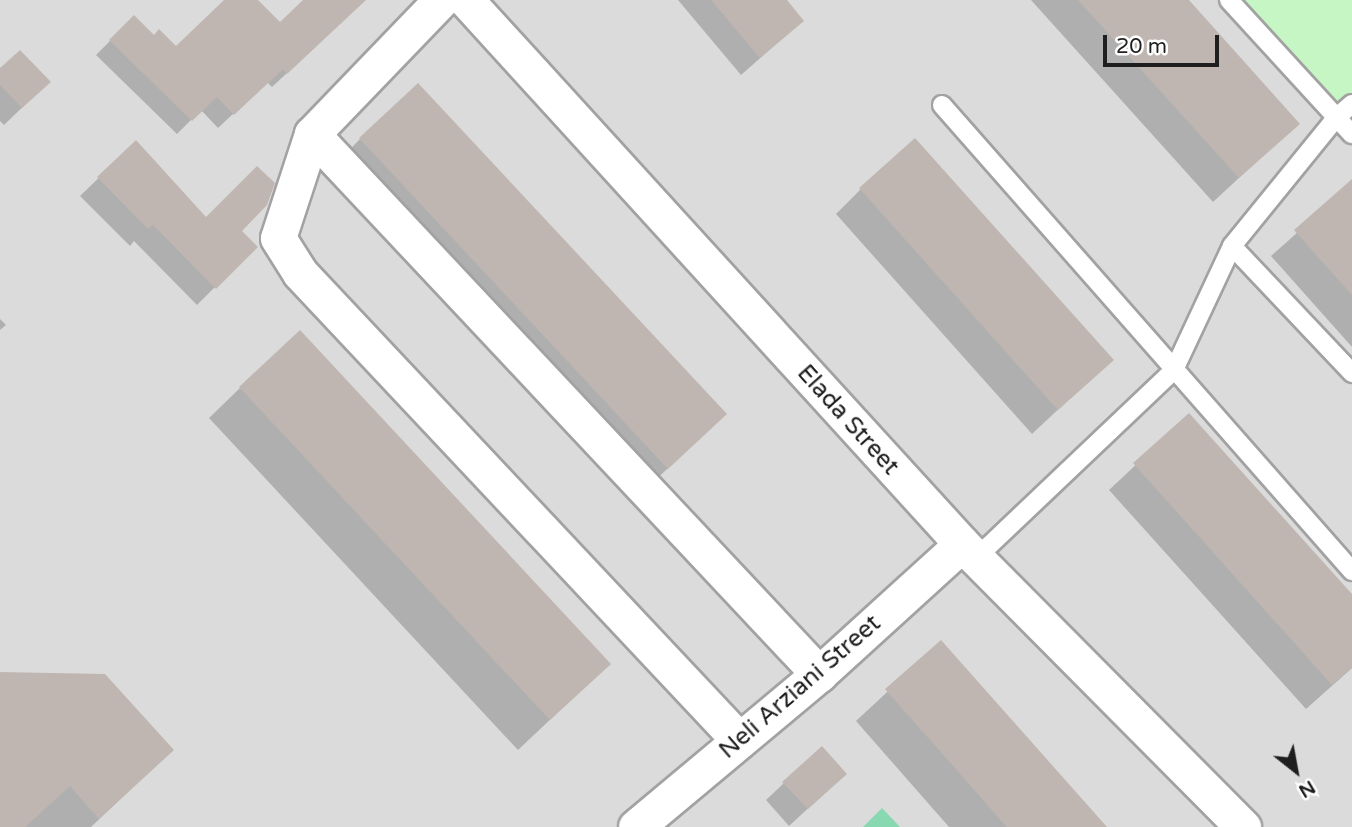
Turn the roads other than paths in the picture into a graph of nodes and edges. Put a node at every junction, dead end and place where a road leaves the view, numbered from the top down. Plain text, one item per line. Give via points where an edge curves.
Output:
1 (441, 0) edge
2 (466, 0) edge
3 (1229, 0) edge
4 (1352, 104) edge
5 (942, 105) dead end
6 (1337, 117) junction
7 (312, 134) junction
8 (1352, 134) edge
9 (1232, 246) junction
10 (1174, 370) junction
11 (1352, 373) edge
12 (969, 551) junction
13 (1352, 571) edge
14 (820, 674) junction
15 (739, 740) junction
16 (636, 827) edge
17 (1243, 827) edge

1 - 7 street
2 - 12 street, Elada Street
3 - 6 lane
4 - 6 lane
5 - 10 lane
6 - 8 lane
6 - 9 lane
7 - 14 street
7 - 15 street via 278,238 300,274
9 - 10 lane
9 - 11 lane
10 - 12 lane
10 - 13 lane
12 - 14 street, Neli Arziani Street
12 - 17 street, Elada Street
14 - 15 street, Neli Arziani Street
15 - 16 street, Neli Arziani Street

